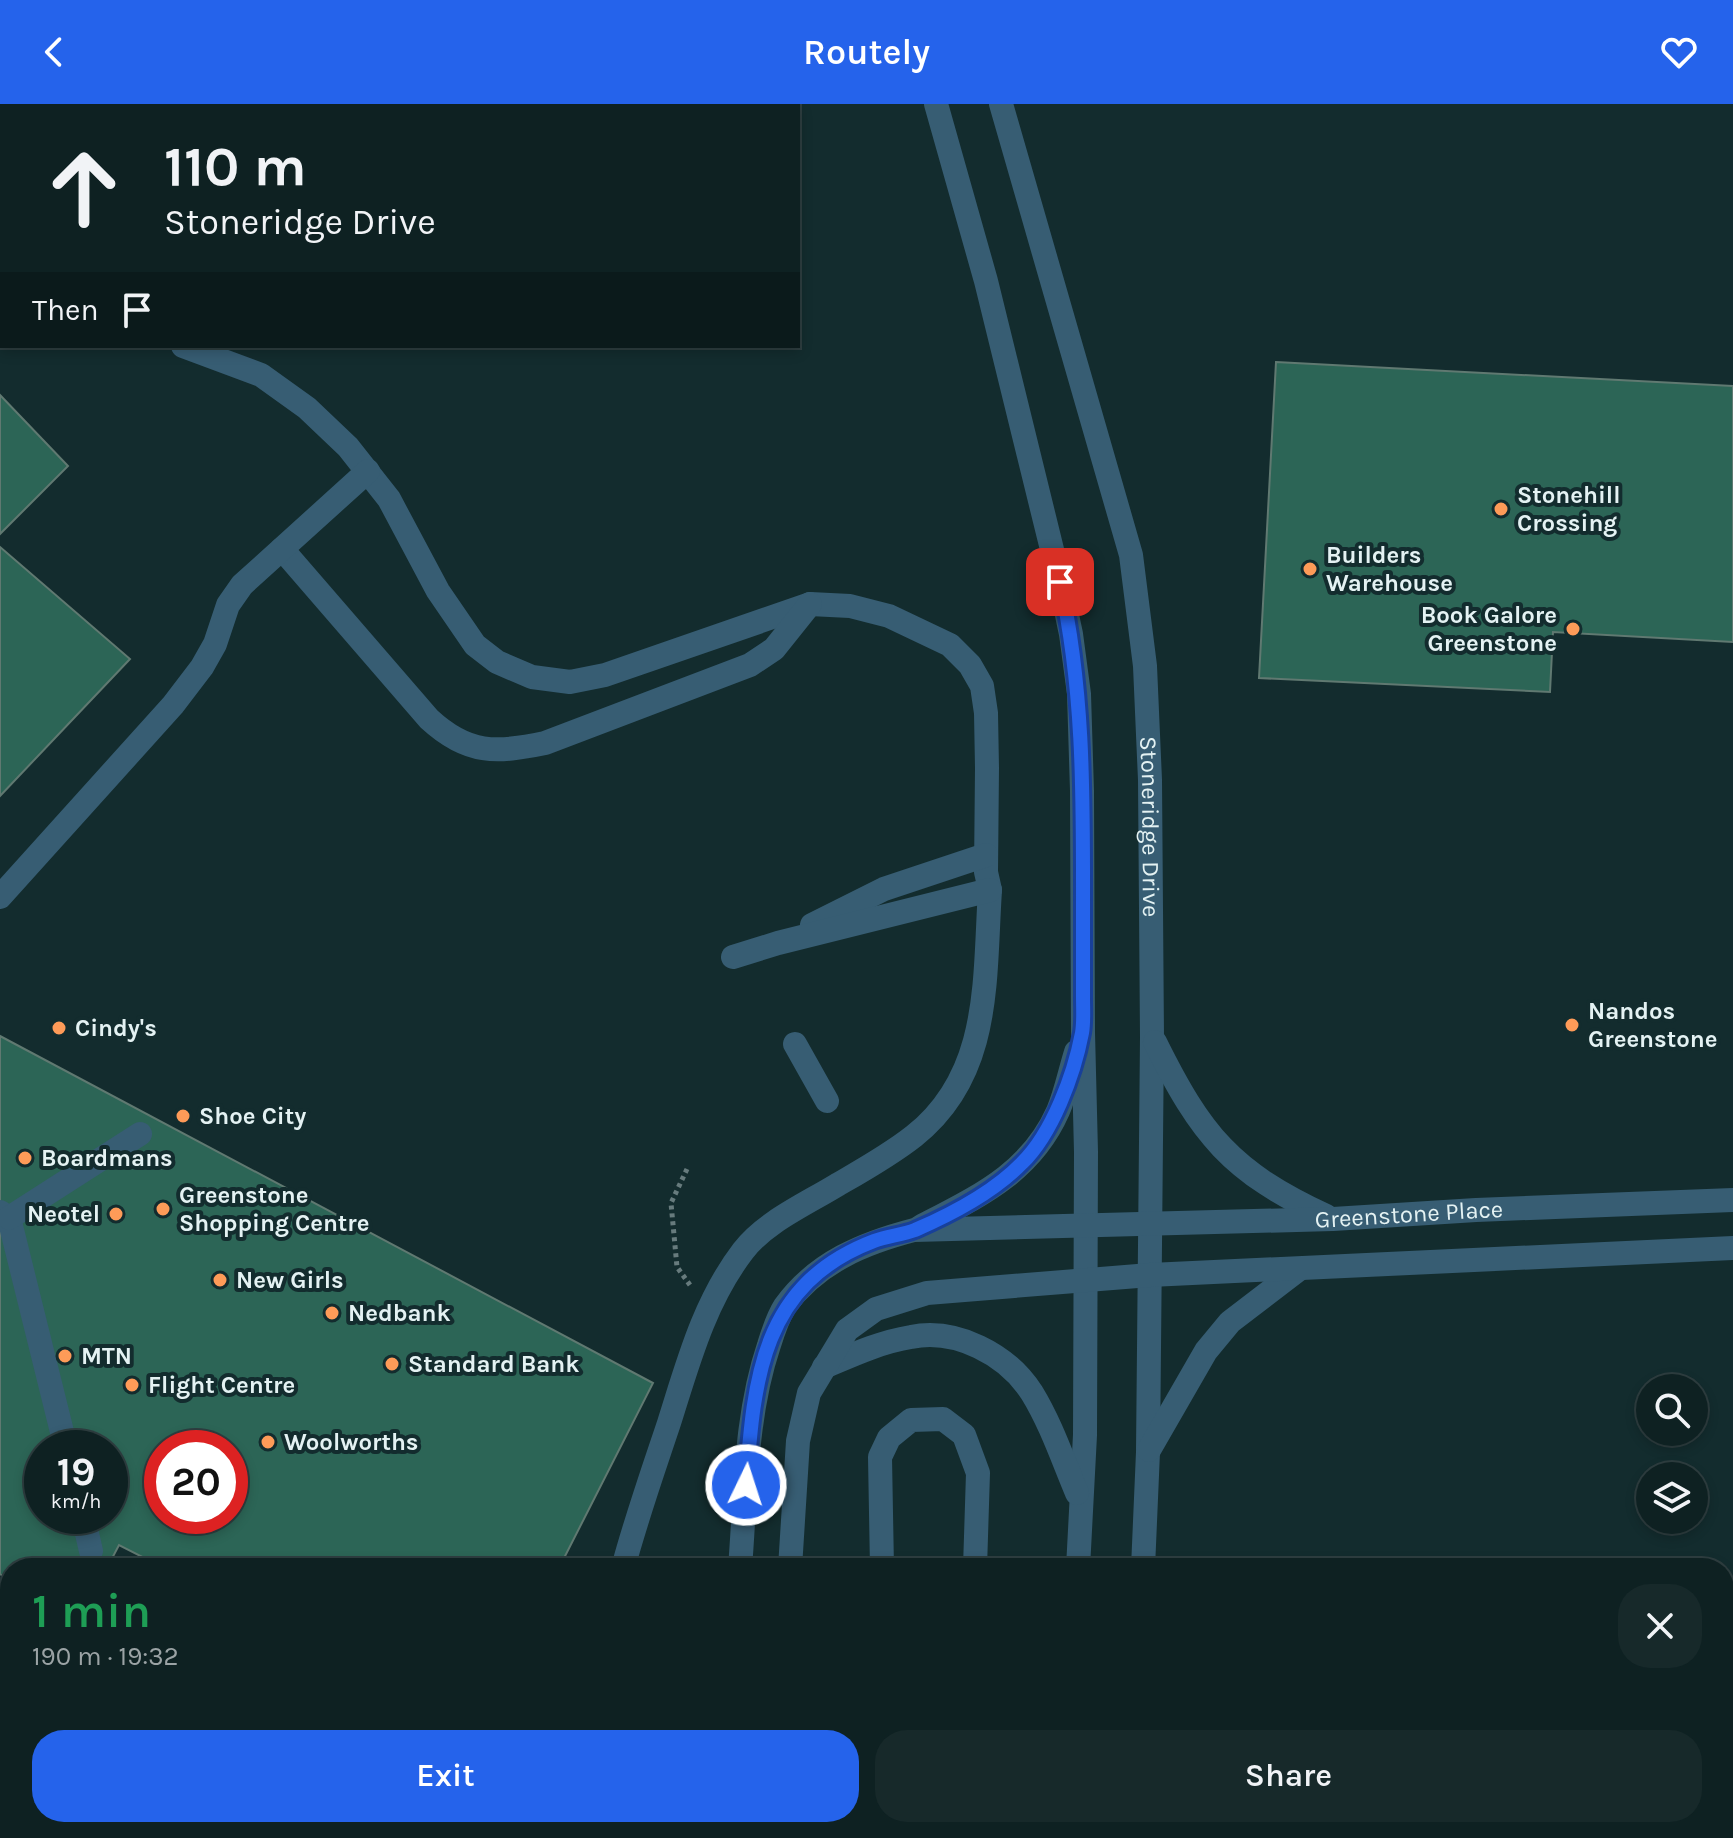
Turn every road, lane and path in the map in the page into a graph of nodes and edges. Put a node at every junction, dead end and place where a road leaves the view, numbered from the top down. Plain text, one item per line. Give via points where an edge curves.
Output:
1 (936, 104) edge
2 (1001, 104) edge
3 (188, 348) edge
4 (368, 471) junction
5 (282, 549) junction
6 (810, 604) junction
7 (986, 855) junction
8 (990, 890) junction
9 (0, 897) edge
10 (778, 943) junction
11 (733, 957) dead end
12 (1083, 1032) junction
13 (1152, 1037) junction
14 (795, 1044) dead end
15 (827, 1101) dead end
16 (140, 1134) dead end
17 (687, 1169) dead end
18 (1733, 1200) edge
19 (5, 1215) edge
20 (1333, 1219) junction
21 (1151, 1223) junction
22 (1085, 1226) junction
23 (914, 1230) junction
24 (1733, 1248) edge
25 (677, 1267) dead end
26 (1298, 1270) junction
27 (1150, 1275) junction
28 (1086, 1280) junction
29 (824, 1367) junction
30 (61, 1430) edge
31 (1148, 1452) junction
32 (1080, 1499) junction
33 (87, 1534) edge
34 (91, 1551) dead end
35 (626, 1558) edge
36 (741, 1558) edge
37 (792, 1558) edge
38 (882, 1558) edge
39 (975, 1558) edge
40 (1078, 1558) edge
41 (1143, 1558) edge

1 - 12 street via 986,281 1071,634 1082,791
2 - 13 street, Stoneridge Drive via 1131,555 1145,666 1150,780
3 - 4 street via 261,375 307,408
4 - 5 street
4 - 6 street via 475,645 497,662 532,677 570,682 605,675
5 - 6 street via 429,719 446,735 480,749 514,750 545,743 750,665 774,649
5 - 9 street via 235,594 209,655 173,705
6 - 7 street via 850,606 889,616 950,645 970,665 982,686 986,713
7 - 8 street
7 - 10 street via 884,889
8 - 10 street
8 - 35 street via 983,1014 960,1083 915,1135 745,1248 722,1281 694,1341
10 - 11 street
12 - 22 street
12 - 23 street via 1058,1110 1024,1162 1001,1183
13 - 20 street via 1209,1137 1265,1185
13 - 21 street, Stoneridge Drive
14 - 15 street
16 - 19 street
17 - 25 path via 671,1203
18 - 20 street, Greenstone Place
19 - 30 street
20 - 21 street, Greenstone Place
21 - 22 street, Greenstone Place
21 - 27 street, Stoneridge Drive
22 - 23 street, Greenstone Place
22 - 28 street
23 - 36 street via 838,1257 785,1307 758,1378
24 - 26 street, Greenstone Place
26 - 27 street, Greenstone Place
26 - 31 street via 1230,1322 1206,1351
27 - 28 street, Greenstone Place
27 - 31 street, Stoneridge Drive
28 - 29 street, Greenstone Place via 899,1300 847,1330
28 - 32 street
29 - 32 street via 912,1336 939,1335 990,1352 1031,1390
29 - 37 street, Greenstone Place via 809,1393 798,1441
31 - 41 street, Stoneridge Drive
32 - 40 street
33 - 34 street
38 - 39 street via 880,1457 889,1438 911,1420 943,1419 964,1435 978,1473

